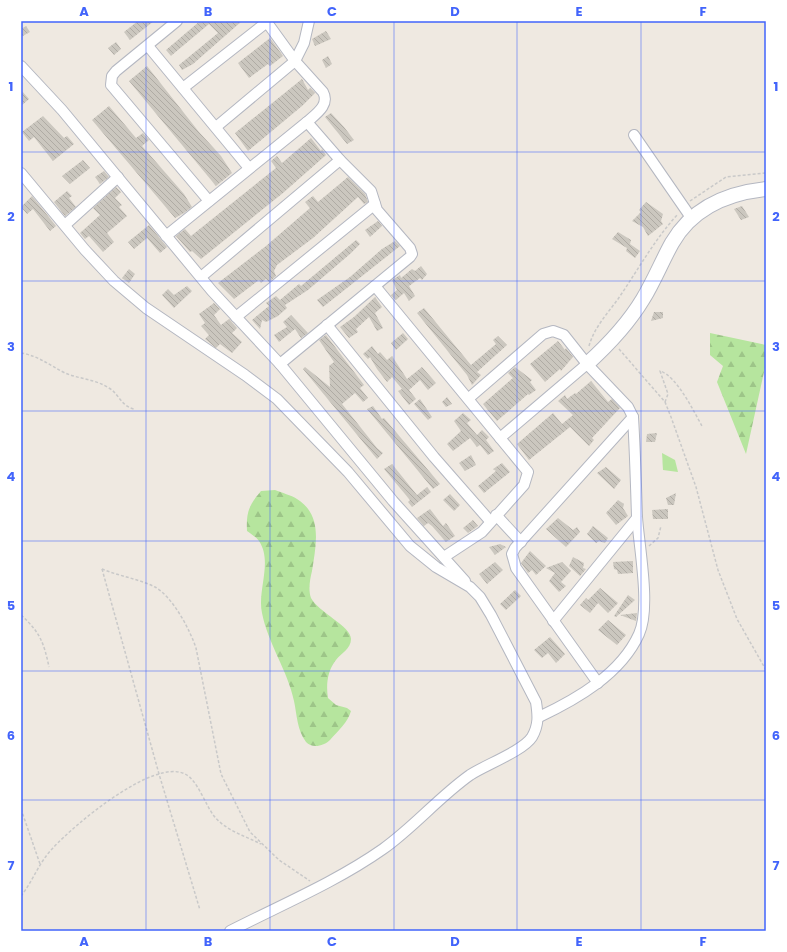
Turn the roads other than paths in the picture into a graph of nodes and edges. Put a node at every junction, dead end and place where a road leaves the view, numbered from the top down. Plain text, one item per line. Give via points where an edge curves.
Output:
1 (177, 21) edge
2 (309, 21) edge
3 (266, 22) edge
4 (148, 46) junction
5 (295, 61) junction
6 (21, 66) edge
7 (184, 88) junction
8 (307, 122) junction
9 (216, 127) junction
10 (634, 135) dead end
11 (340, 160) junction
12 (249, 168) junction
13 (21, 173) edge
14 (118, 177) junction
15 (766, 189) edge
16 (209, 201) junction
17 (375, 204) junction
18 (692, 219) junction
19 (66, 225) junction
20 (166, 236) junction
21 (201, 277) junction
22 (375, 286) junction
23 (236, 317) junction
24 (327, 325) junction
25 (280, 364) junction
26 (587, 364) junction
27 (469, 398) junction
28 (633, 417) junction
29 (500, 438) junction
30 (493, 518) junction
31 (637, 518) junction
32 (520, 542) junction
33 (444, 557) junction
34 (470, 587) junction
35 (553, 621) junction
36 (598, 683) junction
37 (539, 717) junction
38 (230, 931) edge

1 - 4 street
2 - 5 street via 304,43
3 - 5 street
3 - 7 street
4 - 7 street
4 - 16 street via 116,71 112,76 111,85
5 - 8 street via 325,97 322,108
5 - 9 street
6 - 14 street
7 - 9 street
8 - 11 street
8 - 12 street
9 - 12 street
10 - 18 street
11 - 17 street via 371,191
11 - 21 street
12 - 16 street
13 - 19 street
14 - 19 street
14 - 20 street
15 - 18 street via 725,197
16 - 20 street
17 - 22 street via 412,254
17 - 23 street
18 - 26 street via 673,242 627,323
19 - 34 street via 114,282 141,304 277,399 348,472 410,546 436,567
20 - 21 street
21 - 23 street
22 - 24 street
22 - 27 street
23 - 25 street
24 - 25 street
24 - 30 street via 434,457
25 - 33 street via 393,501
26 - 27 street via 564,335 549,331
26 - 28 street via 628,407
26 - 29 street
27 - 29 street
28 - 31 street
28 - 32 street
29 - 30 street via 526,469 528,477 524,485
30 - 32 street
30 - 33 street via 476,537
31 - 35 street
31 - 36 street via 644,600 640,633 624,657
32 - 35 street via 512,554 513,561
33 - 34 street
34 - 37 street via 491,615 528,684
35 - 36 street
36 - 37 street via 566,704
37 - 38 street via 527,743 450,789 384,849

